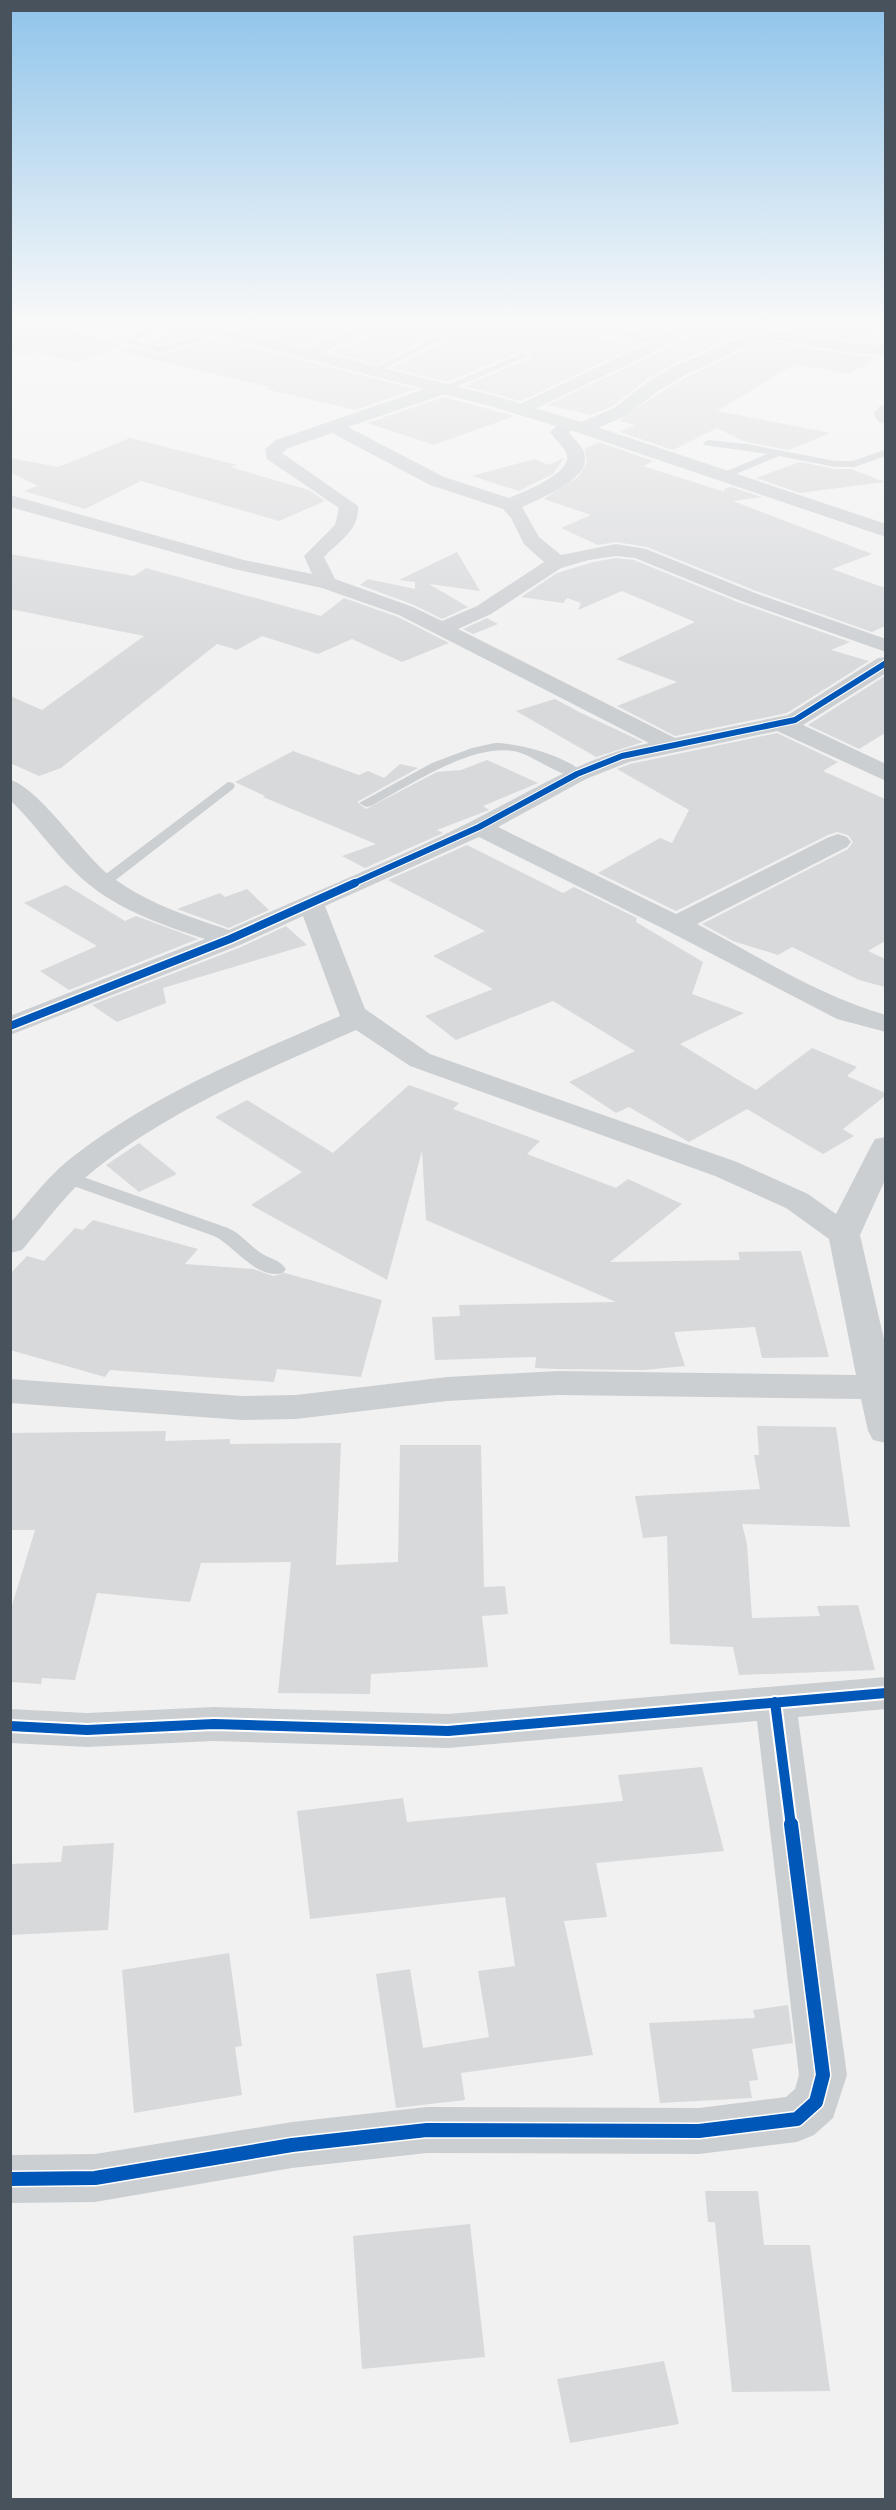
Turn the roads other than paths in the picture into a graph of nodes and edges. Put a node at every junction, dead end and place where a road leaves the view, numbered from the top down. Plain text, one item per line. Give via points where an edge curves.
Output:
1 (305, 436) edge
2 (353, 436) edge
3 (563, 436) edge
4 (605, 436) edge
5 (708, 443) dead end
6 (778, 453) junction
7 (884, 453) dead end
8 (724, 476) junction
9 (10, 501) edge
10 (510, 505) junction
11 (885, 531) edge
12 (554, 564) junction
13 (327, 583) junction
14 (441, 629) junction
15 (885, 646) edge
16 (885, 663) edge
17 (783, 724) junction
18 (671, 745) junction
19 (577, 774) junction
20 (885, 774) edge
21 (228, 786) dead end
22 (10, 787) edge
23 (366, 803) dead end
24 (479, 827) junction
25 (838, 842) dead end
26 (103, 883) junction
27 (311, 903) junction
28 (676, 924) junction
29 (230, 939) junction
30 (358, 1018) junction
31 (885, 1024) edge
32 (10, 1026) edge
33 (885, 1146) edge
34 (69, 1178) junction
35 (844, 1235) junction
36 (10, 1243) edge
37 (276, 1269) dead end
38 (876, 1387) junction
39 (10, 1390) edge
40 (885, 1431) edge
41 (885, 1693) edge
42 (775, 1702) junction
43 (10, 1726) edge
44 (10, 2179) edge

1 - 13 street via 282,444 274,449 273,455 348,506 347,526 314,556
2 - 10 street via 437,481
3 - 10 street via 574,449 576,464 572,471
4 - 8 main road
5 - 6 lane
6 - 7 lane via 845,465
6 - 8 lane
8 - 11 main road
9 - 13 street via 241,565
10 - 12 street via 531,540 553,558
12 - 14 street via 484,610
12 - 15 street via 616,550 639,553
13 - 14 street via 406,611
14 - 18 street
16 - 17 street
17 - 18 street
17 - 20 street
18 - 19 street via 622,756
19 - 23 lane via 514,747 488,748 465,754
19 - 24 street
21 - 26 lane
22 - 26 street
24 - 27 street
24 - 28 street
25 - 28 street
26 - 29 street via 150,912
27 - 29 street
27 - 30 street via 341,989
28 - 31 street via 822,1002
29 - 32 street
30 - 34 street via 215,1081 149,1118
30 - 35 street via 420,1060 726,1169 797,1201
33 - 35 street
34 - 36 street
34 - 37 lane via 221,1232 236,1239 251,1256
35 - 38 street
38 - 39 street via 558,1383 447,1389 296,1407 242,1408
38 - 40 street
41 - 42 street
42 - 43 street via 448,1731 214,1724 87,1730
42 - 44 street via 823,2076 816,2102 797,2119 699,2132 427,2130 292,2145 95,2178

